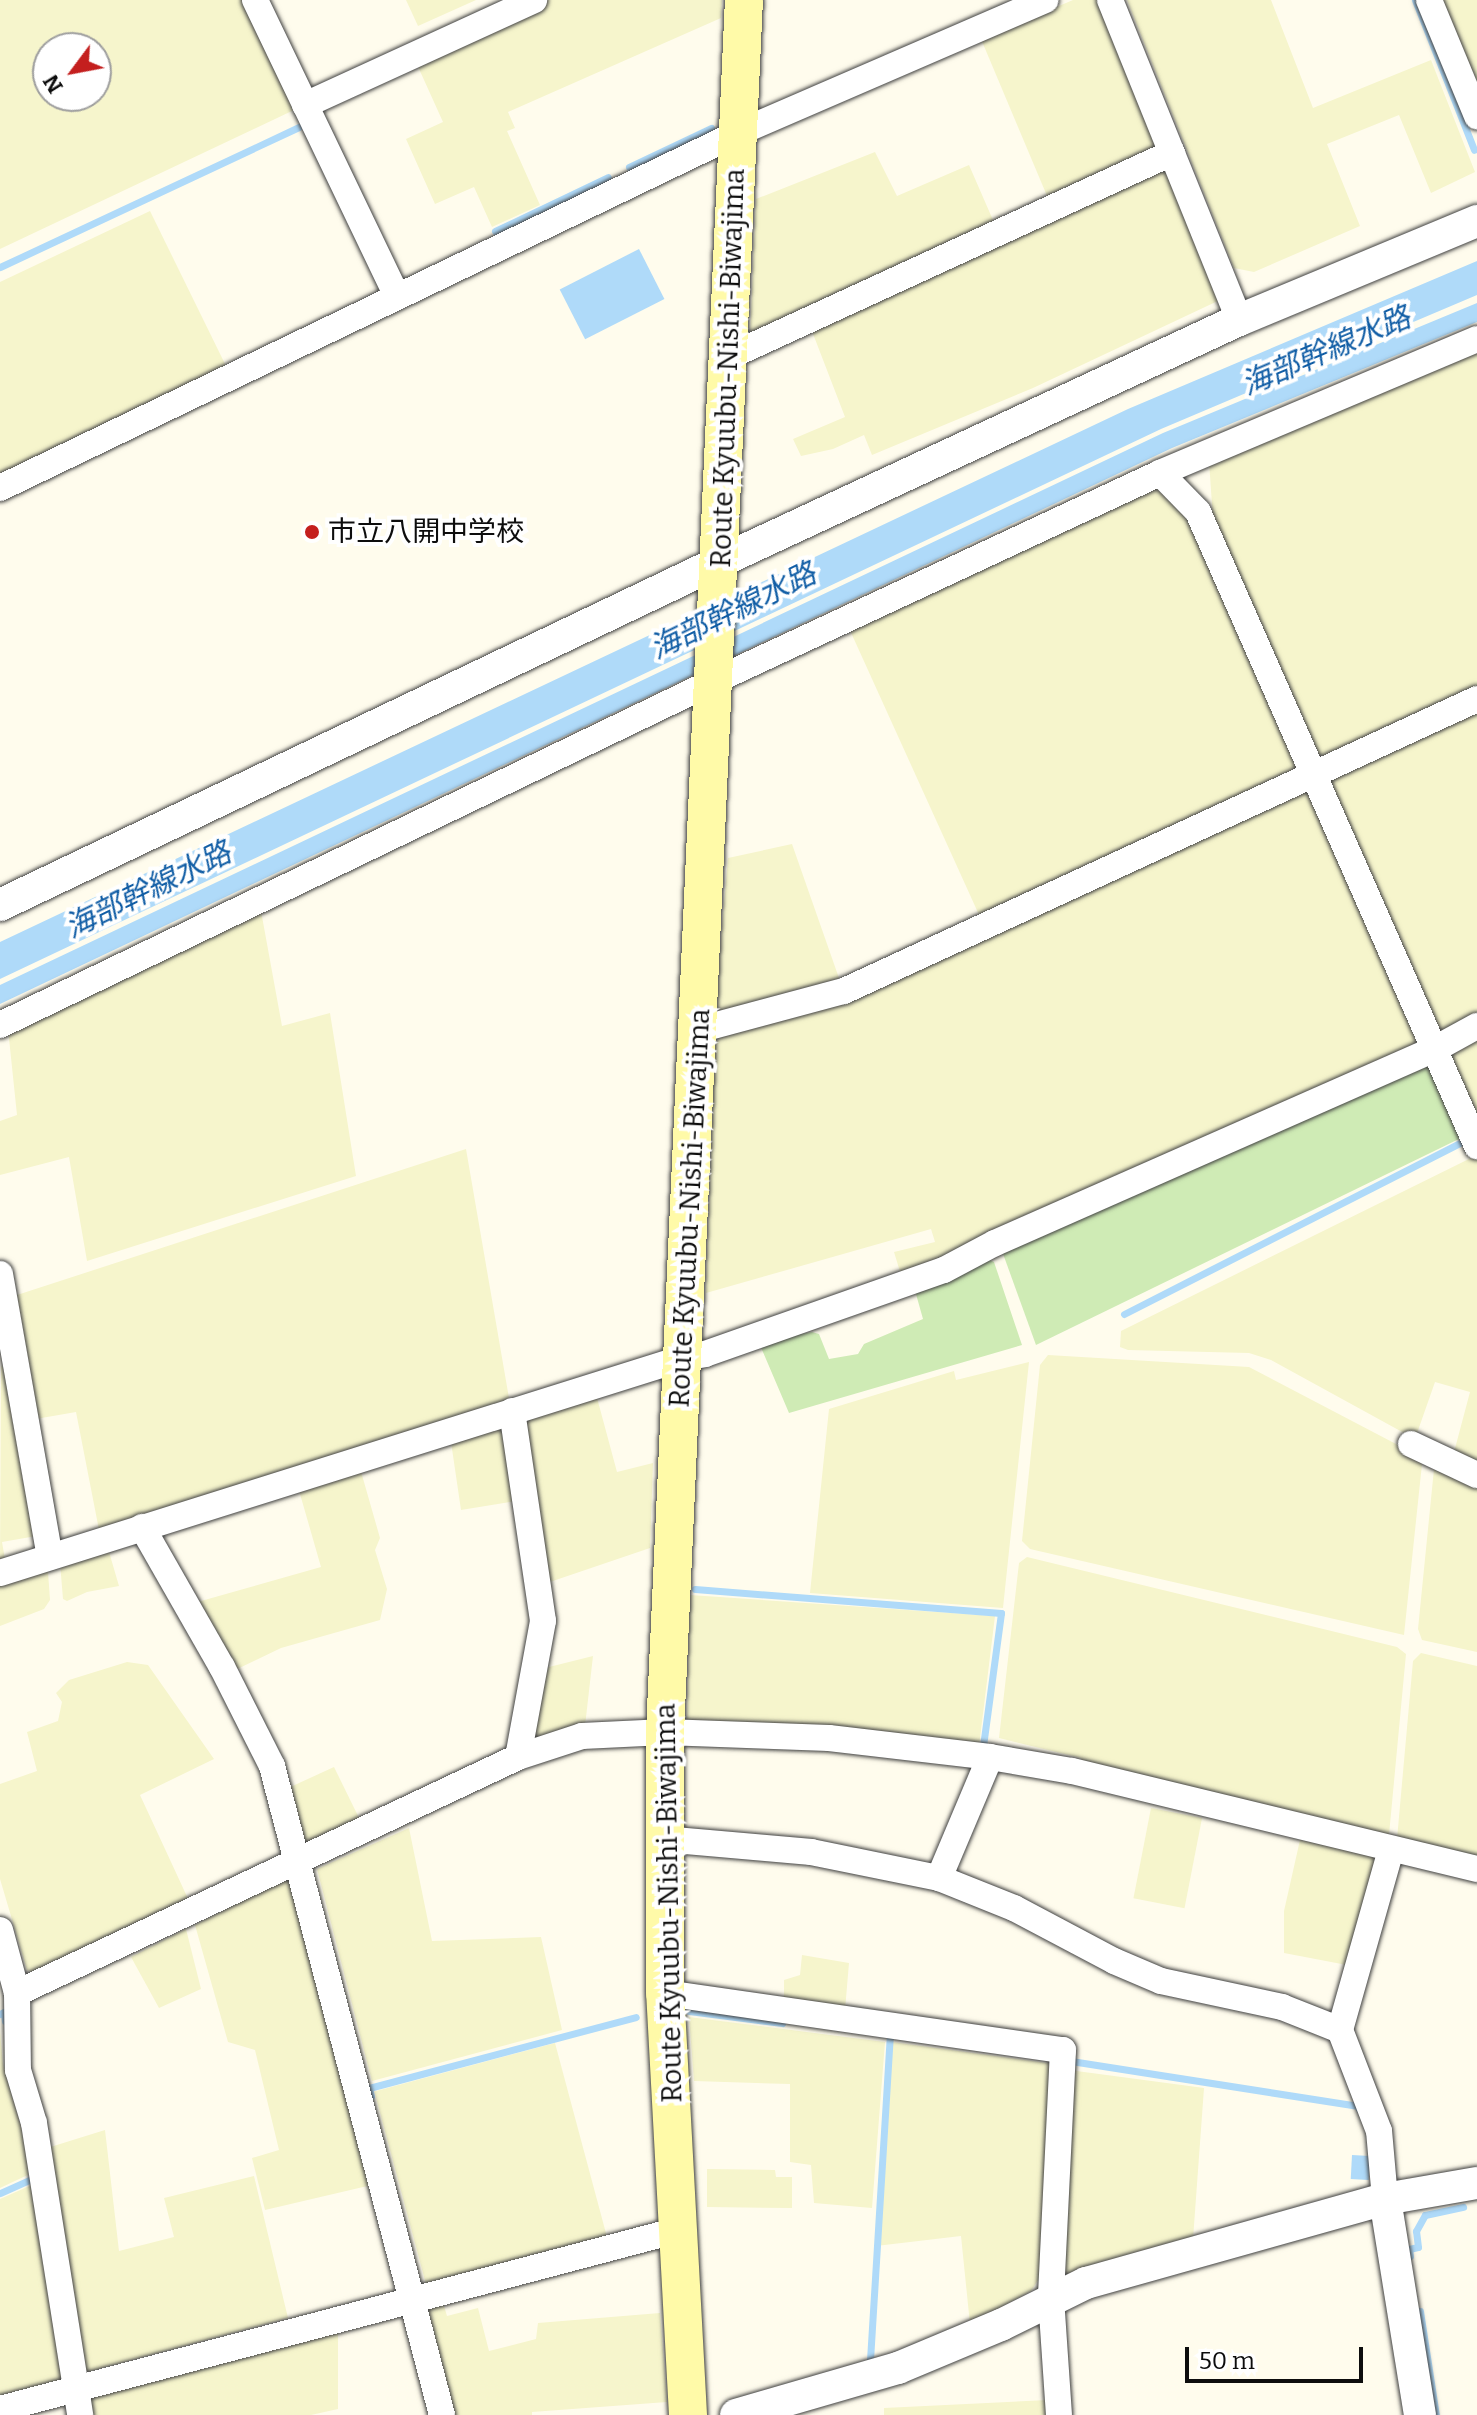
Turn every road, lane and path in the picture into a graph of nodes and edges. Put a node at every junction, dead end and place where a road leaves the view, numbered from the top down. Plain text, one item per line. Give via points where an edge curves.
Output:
1 (255, 0) edge
2 (534, 0) edge
3 (744, 0) edge
4 (1046, 0) edge
5 (1110, 0) edge
6 (1429, 0) edge
7 (305, 105) junction
8 (1477, 116) edge
9 (738, 133) junction
10 (1172, 153) junction
11 (1477, 221) edge
12 (397, 297) junction
13 (1239, 320) junction
14 (1477, 339) edge
15 (726, 358) junction
16 (1195, 459) junction
17 (1160, 473) junction
18 (0, 488) edge
19 (1198, 512) junction
20 (718, 580) junction
21 (714, 676) junction
22 (1477, 699) edge
23 (1314, 775) junction
24 (0, 905) edge
25 (0, 1025) edge
26 (1477, 1026) edge
27 (698, 1030) junction
28 (1435, 1049) junction
29 (1477, 1146) edge
30 (0, 1274) edge
31 (683, 1358) junction
32 (512, 1411) junction
33 (1411, 1444) dead end
34 (1477, 1475) edge
35 (142, 1527) junction
36 (50, 1557) junction
37 (0, 1573) edge
38 (665, 1732) junction
39 (518, 1757) junction
40 (990, 1757) junction
41 (663, 1839) junction
42 (1391, 1850) junction
43 (299, 1860) junction
44 (1477, 1869) edge
45 (939, 1878) junction
46 (0, 1930) edge
47 (17, 1993) junction
48 (665, 1993) junction
49 (1340, 2030) junction
50 (1477, 2183) edge
51 (1385, 2199) junction
52 (678, 2230) junction
53 (1051, 2298) junction
54 (411, 2300) junction
55 (76, 2389) junction
56 (0, 2409) edge
57 (80, 2415) edge
58 (442, 2415) edge
59 (688, 2415) edge
60 (736, 2415) edge
61 (1059, 2415) edge
62 (1420, 2415) edge

1 - 7 street
2 - 7 street
3 - 9 main road, Route Kyuubu-Nishi-Biwajima
4 - 9 street
5 - 10 street
6 - 8 street
7 - 12 street
9 - 12 street
9 - 15 main road, Route Kyuubu-Nishi-Biwajima
10 - 13 street
10 - 15 street
11 - 13 street
12 - 18 street
13 - 20 street
14 - 16 street
15 - 20 main road, Route Kyuubu-Nishi-Biwajima
16 - 17 street
16 - 19 street
17 - 19 street
17 - 21 street
19 - 23 street
20 - 21 main road, Route Kyuubu-Nishi-Biwajima
20 - 24 street
21 - 25 street
21 - 27 main road, Route Kyuubu-Nishi-Biwajima
22 - 23 street
23 - 27 street via 844,991
23 - 28 street
26 - 28 street
27 - 31 main road, Route Kyuubu-Nishi-Biwajima
28 - 29 street
28 - 31 street via 944,1270
30 - 36 street
31 - 32 street
31 - 38 main road, Route Kyuubu-Nishi-Biwajima
32 - 35 street
32 - 39 street via 543,1621
33 - 34 street
35 - 36 street
35 - 43 street via 272,1766
36 - 37 street
38 - 39 street via 582,1736
38 - 40 street via 829,1738
38 - 41 main road, Route Kyuubu-Nishi-Biwajima
39 - 43 street
40 - 42 street via 1072,1771
40 - 45 street
41 - 45 street via 811,1852
41 - 48 main road, Route Kyuubu-Nishi-Biwajima
42 - 44 street
42 - 49 street
43 - 47 street
43 - 54 street
45 - 49 street via 1014,1908 1161,1981 1282,2007
46 - 47 street
47 - 55 street via 18,2070 34,2123
48 - 52 main road, Route Kyuubu-Nishi-Biwajima
48 - 53 street via 1063,2050
49 - 51 street via 1379,2131
50 - 51 street
51 - 53 street via 1086,2283
51 - 62 street
52 - 54 street
52 - 59 main road, Route Kyuubu-Nishi-Biwajima
53 - 60 street via 898,2368
53 - 61 street
54 - 55 street
54 - 58 street
55 - 56 street
55 - 57 street

